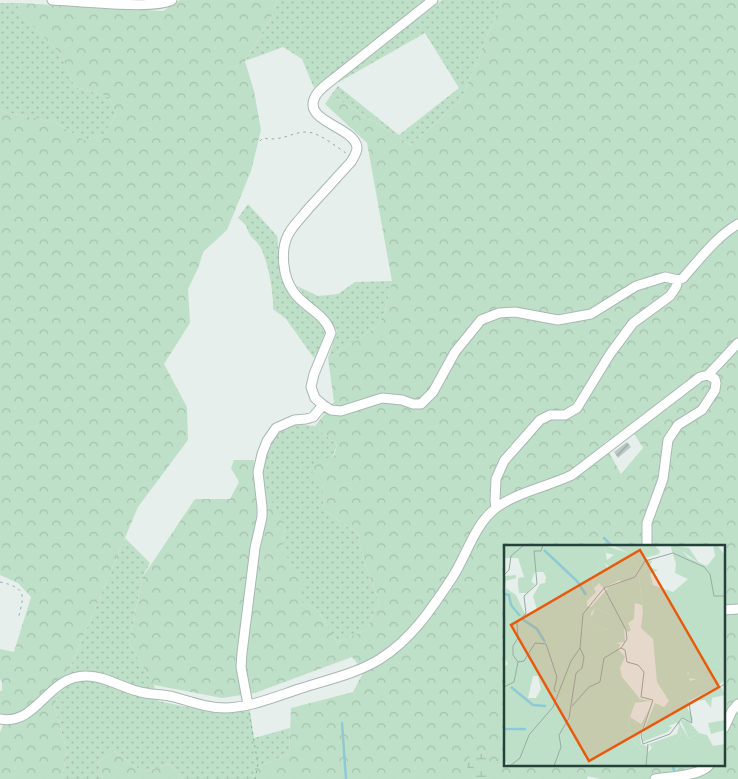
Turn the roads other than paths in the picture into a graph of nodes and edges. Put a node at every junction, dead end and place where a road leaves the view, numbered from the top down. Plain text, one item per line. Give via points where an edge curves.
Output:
1 (52, 0) edge
2 (172, 0) edge
3 (433, 0) edge
4 (738, 224) edge
5 (678, 280) junction
6 (738, 343) edge
7 (708, 375) junction
8 (323, 405) junction
9 (496, 508) junction
10 (647, 545) edge
11 (738, 704) edge
12 (248, 705) junction
13 (0, 719) edge
14 (726, 724) edge
15 (708, 766) edge
16 (655, 779) edge

1 - 2 street via 149,5
3 - 8 street via 332,80 313,102 317,115 355,142 356,154 295,224 284,247 285,274 292,290 300,301 328,324 331,333 311,387 315,398
4 - 5 street
5 - 8 street via 665,277 636,286 591,314 558,320 515,312 499,313 481,320 455,352 433,392 420,404 382,398 341,411
5 - 9 street via 670,296 633,323 577,408 565,415 550,415 540,420 504,461 496,479
6 - 7 street
7 - 9 street via 572,475
7 - 10 street via 715,379 715,390 702,410 678,424 668,440 663,480 647,523
8 - 12 street via 313,417 294,420 276,428 262,454 258,472 262,517 255,548 241,667
9 - 12 street via 480,525 437,601 401,643 380,659 355,671
11 - 14 street
12 - 13 street via 210,707 138,692 95,676 85,676 71,677 58,685 25,716
15 - 16 street

